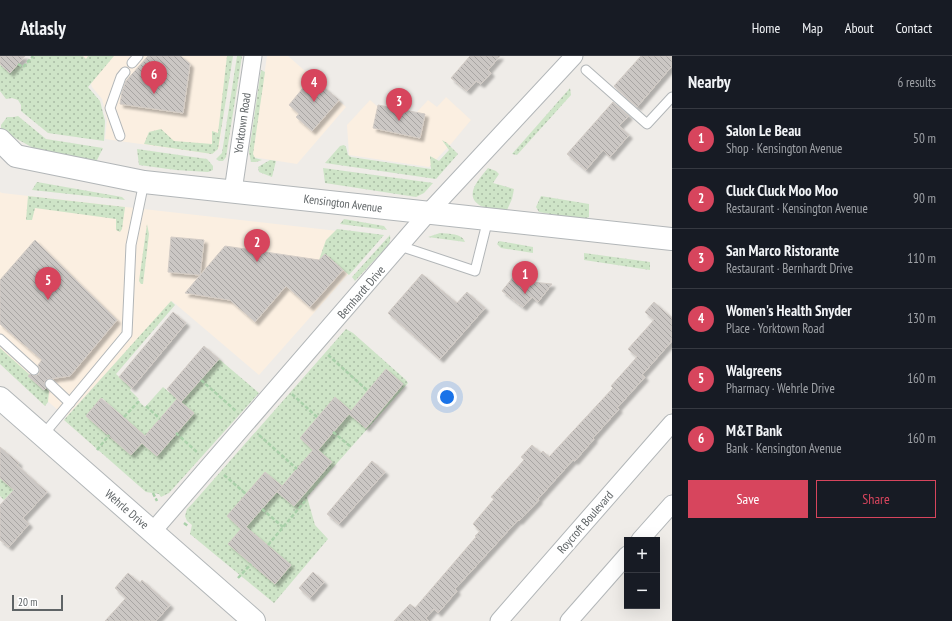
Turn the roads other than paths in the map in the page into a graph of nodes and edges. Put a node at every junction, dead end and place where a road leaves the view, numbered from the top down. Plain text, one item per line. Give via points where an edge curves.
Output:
1 (138, 56) edge
2 (253, 56) edge
3 (574, 56) edge
4 (132, 64) dead end
5 (586, 70) dead end
6 (125, 72) dead end
7 (672, 97) edge
8 (120, 136) dead end
9 (0, 140) edge
10 (8, 158) edge
11 (144, 182) junction
12 (232, 191) junction
13 (428, 213) junction
14 (488, 220) junction
15 (672, 239) edge
16 (400, 246) junction
17 (0, 339) edge
18 (34, 370) dead end
19 (50, 384) dead end
20 (0, 398) edge
21 (70, 403) junction
22 (672, 423) edge
23 (43, 435) junction
24 (672, 504) edge
25 (152, 532) junction
26 (643, 537) edge
27 (624, 558) edge
28 (254, 621) edge
29 (499, 621) edge
30 (569, 621) edge

1 - 4 lane
2 - 12 street, Yorktown Road
3 - 13 street, Bernhardt Drive
5 - 7 lane via 647,124
6 - 8 lane via 110,108
9 - 10 street, Kensington Avenue
10 - 11 street, Kensington Avenue
11 - 12 street, Kensington Avenue
11 - 21 lane via 131,245 127,334
12 - 13 street, Kensington Avenue
13 - 14 street, Kensington Avenue
13 - 16 street, Bernhardt Drive
14 - 15 street, Kensington Avenue
14 - 16 lane via 475,271
16 - 25 street, Bernhardt Drive
17 - 18 lane
19 - 21 lane
20 - 23 street, Wehrle Drive
21 - 23 lane
22 - 29 street, Roycroft Boulevard
23 - 25 street, Wehrle Drive
24 - 26 street
25 - 28 street, Wehrle Drive
27 - 30 street

